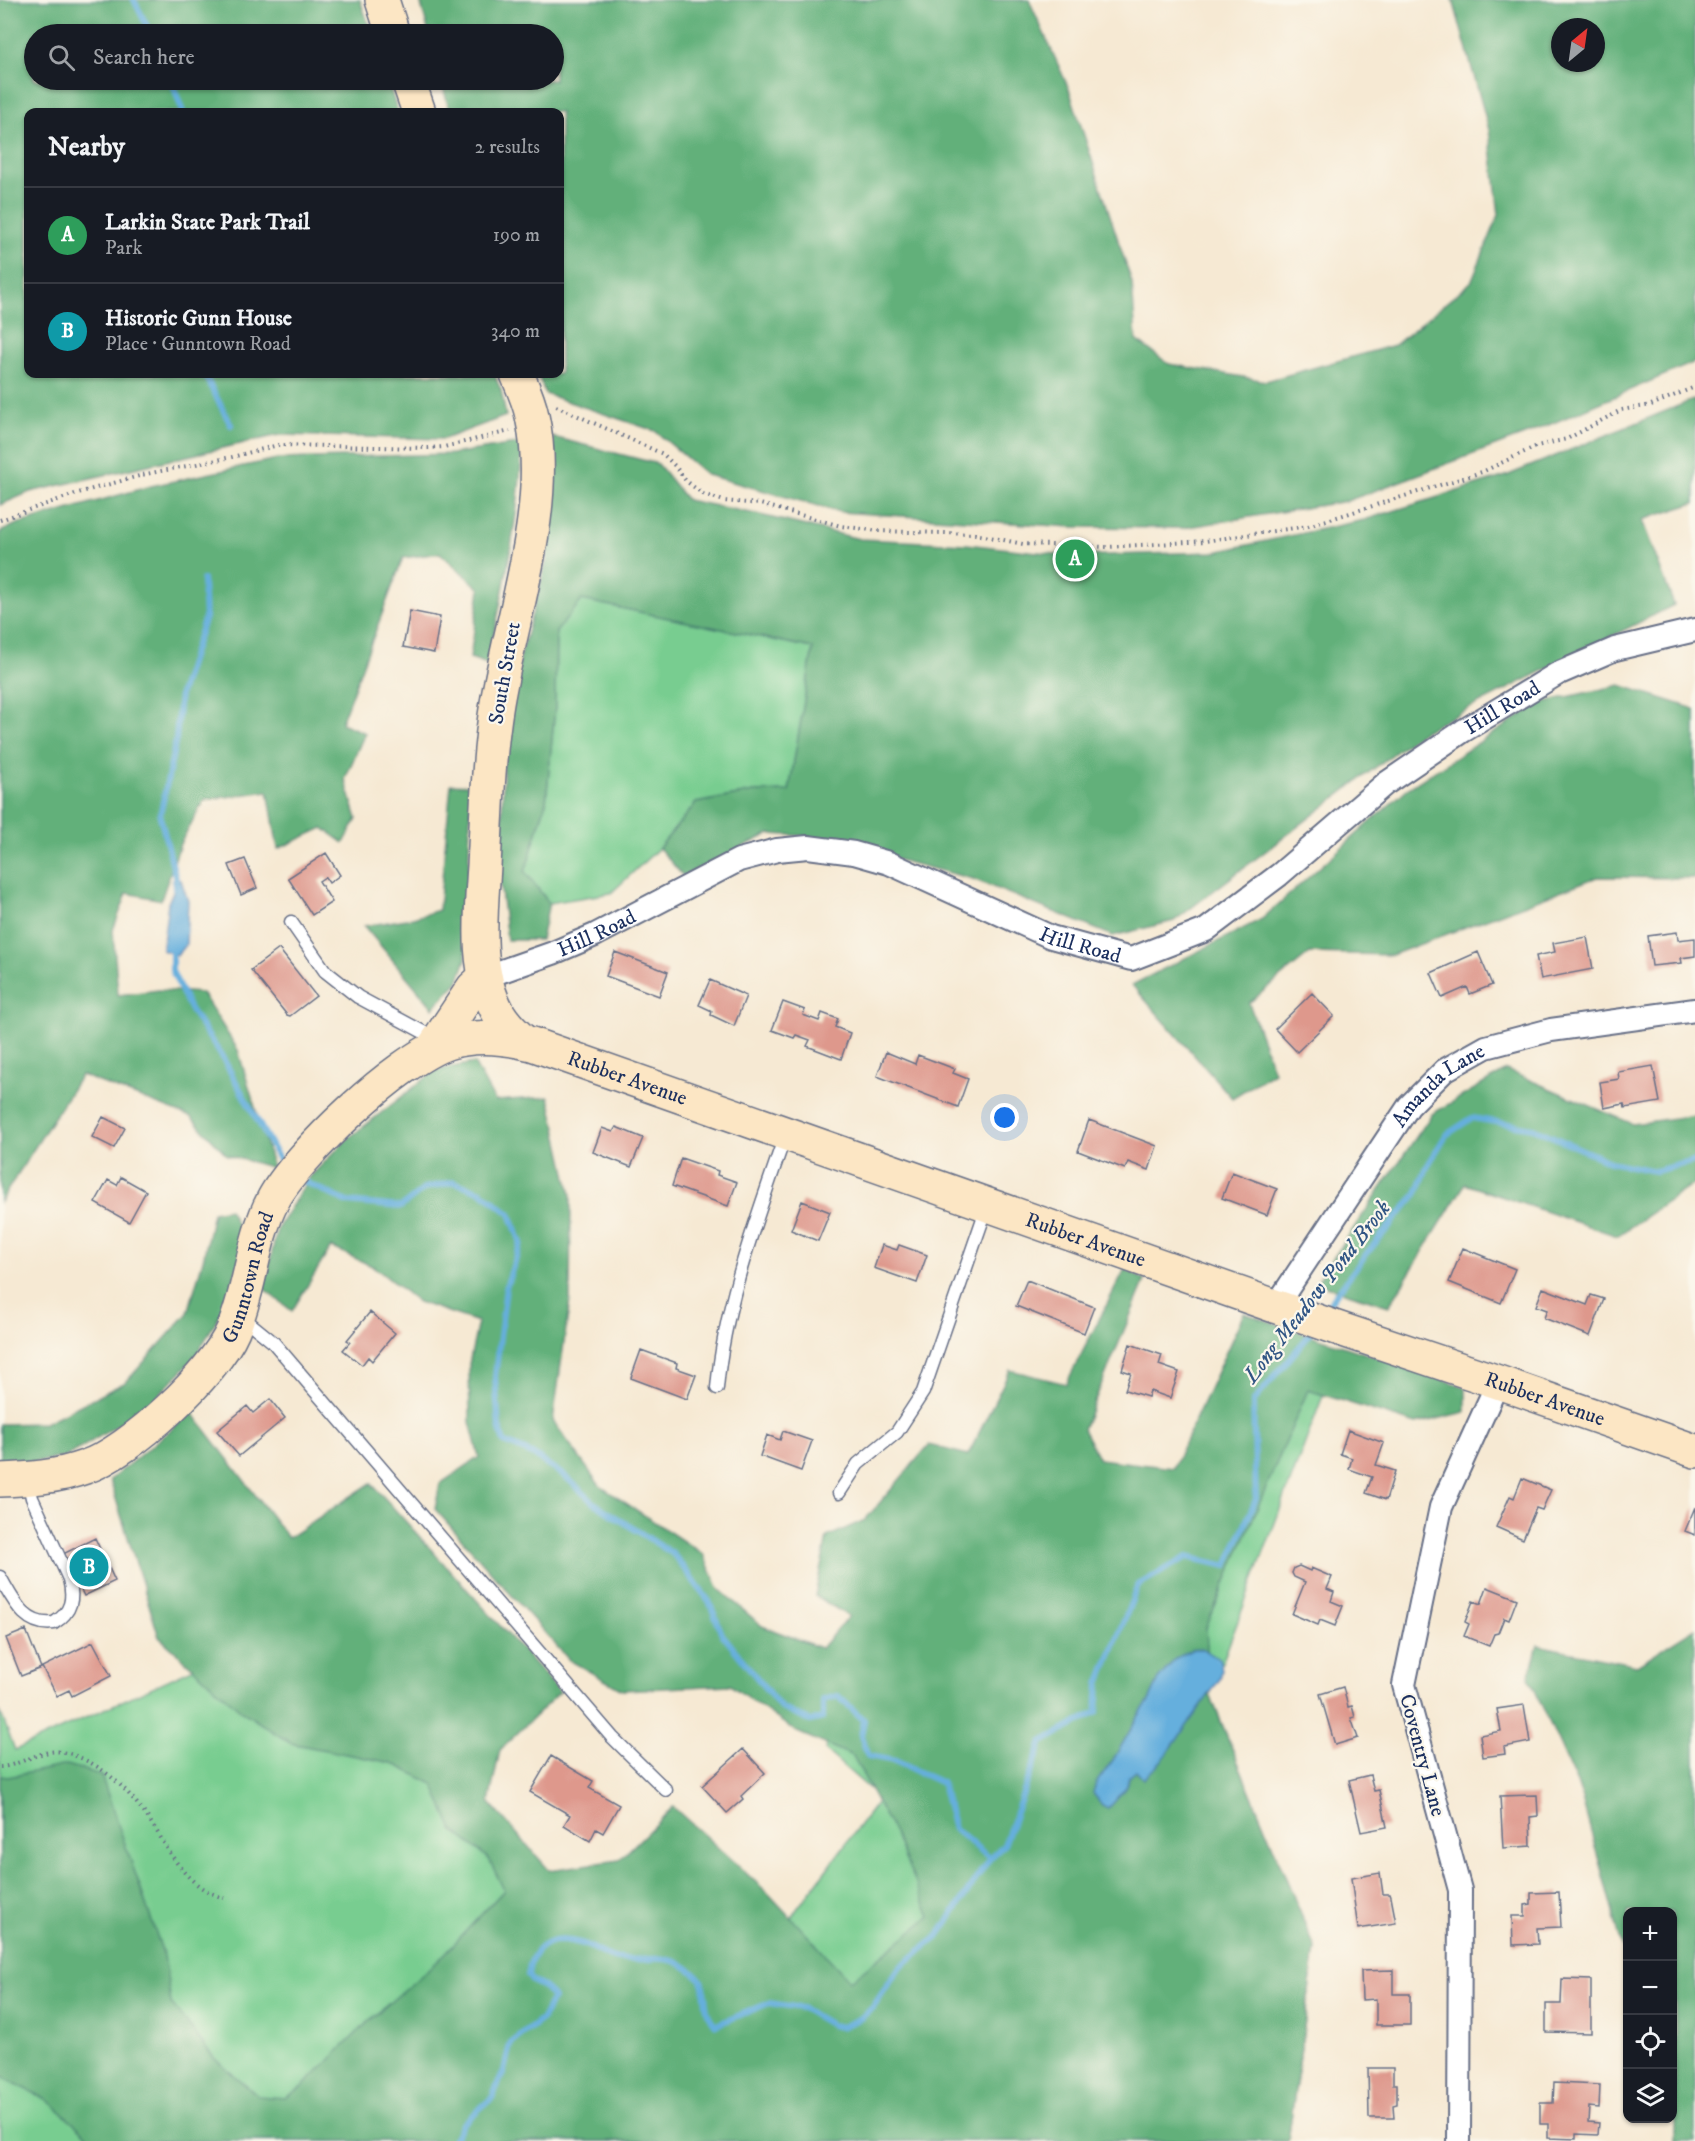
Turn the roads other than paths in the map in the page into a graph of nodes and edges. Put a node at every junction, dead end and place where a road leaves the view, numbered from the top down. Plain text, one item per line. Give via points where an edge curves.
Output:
1 (382, 0) edge
2 (390, 24) edge
3 (411, 90) edge
4 (418, 108) edge
5 (527, 402) edge
6 (1695, 630) edge
7 (291, 922) dead end
8 (485, 977) junction
9 (1695, 1010) edge
10 (475, 1037) joint
11 (523, 1041) junction
12 (433, 1048) junction
13 (786, 1132) junction
14 (988, 1204) junction
15 (1289, 1311) junction
16 (239, 1315) junction
17 (1498, 1382) junction
18 (717, 1388) dead end
19 (1695, 1451) edge
20 (14, 1479) edge
21 (839, 1493) dead end
22 (0, 1577) edge
23 (666, 1791) dead end
24 (1459, 2141) edge

1 - 2 street
3 - 4 street
5 - 8 street, South Street via 537,476 536,510 493,732 481,932
6 - 8 street, Hill Road via 1615,649 1557,674 1385,784 1279,875 1206,930 1131,959 1051,937 889,863 854,853 808,847 739,860 595,935
7 - 12 lane via 325,971 358,998 426,1033
8 - 11 street, South Street via 499,1013
8 - 12 street via 473,988
9 - 15 street, Amanda Lane via 1551,1030 1486,1047 1444,1070 1409,1106
10 - 11 street, Rubber Avenue
10 - 12 street, Gunntown Road
11 - 13 street, Rubber Avenue
12 - 16 street, Gunntown Road via 375,1091 328,1134 274,1198
13 - 14 street, Rubber Avenue
13 - 18 lane via 731,1303
14 - 15 street, Rubber Avenue
14 - 21 lane via 922,1392 897,1432 858,1464
15 - 17 street, Rubber Avenue
16 - 20 street, Gunntown Road via 209,1366 134,1439 87,1467
16 - 23 lane via 273,1342 612,1737
17 - 19 street, Rubber Avenue
17 - 24 street, Coventry Lane via 1441,1507 1404,1684 1460,1890
20 - 22 lane via 32,1497 69,1579 73,1593 67,1611 54,1623 36,1622 22,1613

